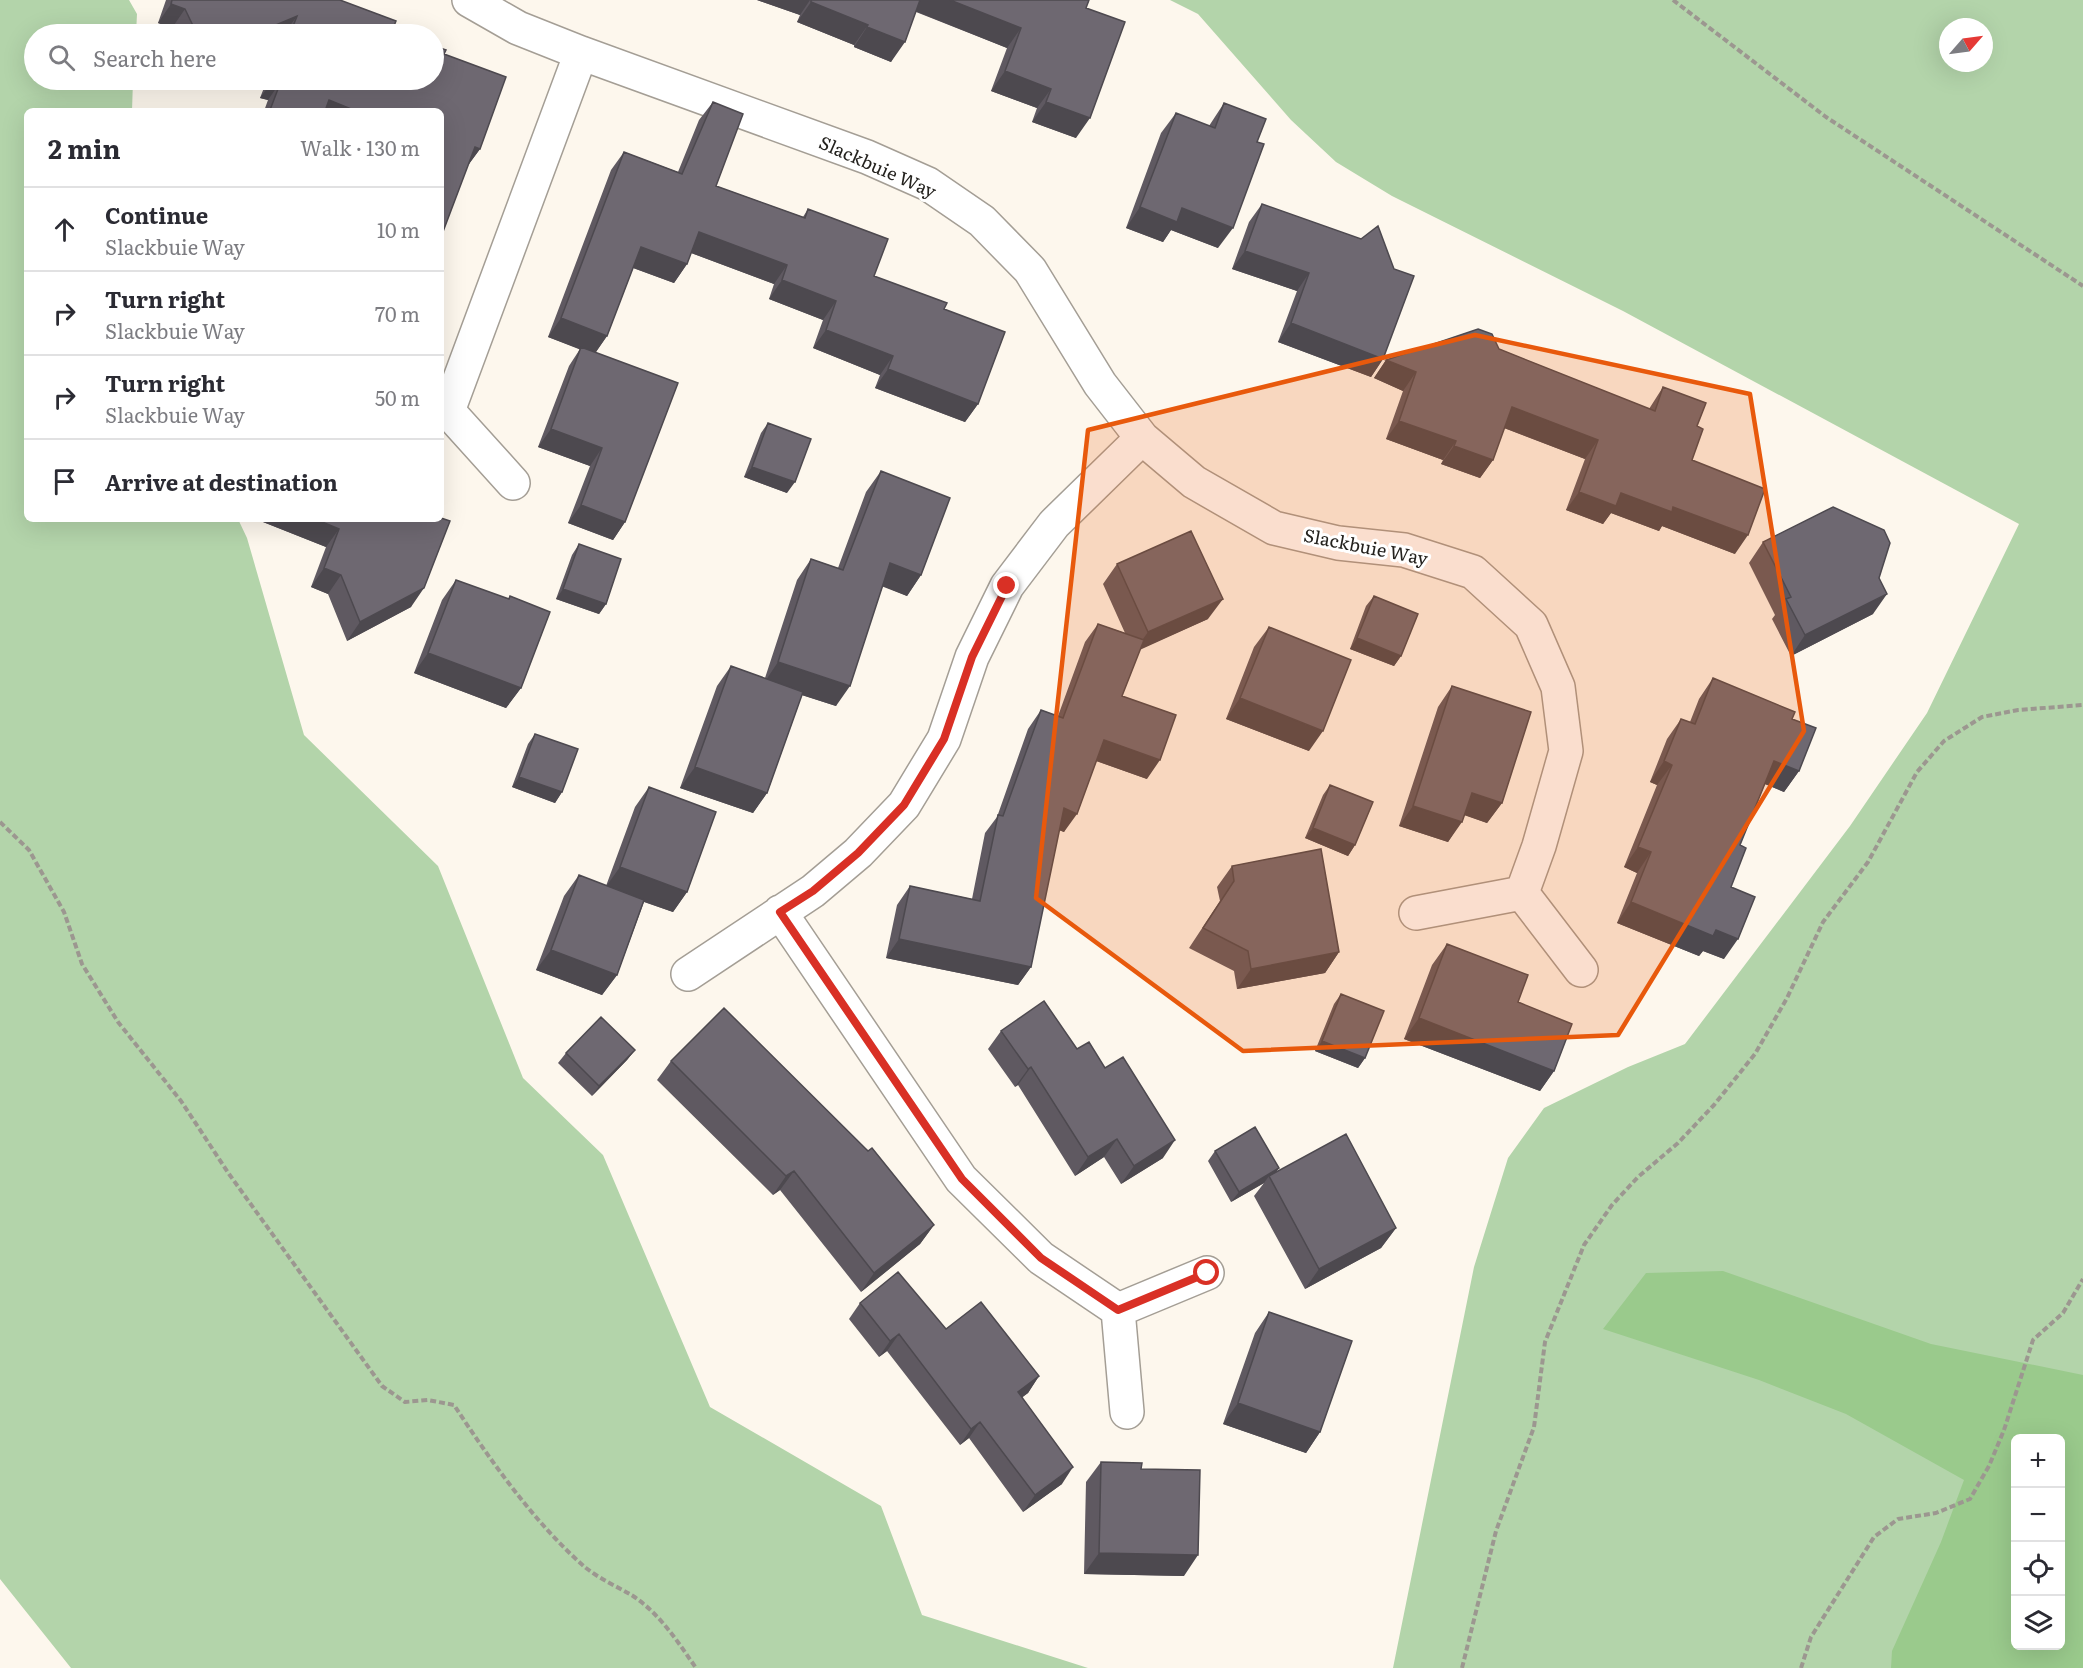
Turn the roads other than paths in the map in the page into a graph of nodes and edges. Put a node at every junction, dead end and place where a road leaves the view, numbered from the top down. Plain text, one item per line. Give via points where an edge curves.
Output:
1 (469, 0) edge
2 (581, 53) junction
3 (445, 411) edge
4 (1142, 438) junction
5 (513, 483) dead end
6 (1522, 893) junction
7 (780, 912) junction
8 (1416, 913) dead end
9 (1581, 970) dead end
10 (688, 974) dead end
11 (1207, 1273) dead end
12 (1118, 1310) junction
13 (1127, 1412) dead end

1 - 2 street, Slackbuie Way via 518,28
2 - 3 street
2 - 4 street, Slackbuie Way via 867,157 928,184 982,221 1030,270 1100,384
3 - 5 street
4 - 6 street, Slackbuie Way via 1194,482 1274,528 1338,543 1404,550 1473,572 1531,626 1558,687 1566,752
4 - 7 street via 1054,524 1007,586 972,657 944,739 904,805 858,853 813,891
6 - 8 street
6 - 9 street
7 - 10 street
7 - 12 street via 962,1179 1041,1258
11 - 12 street
12 - 13 street

